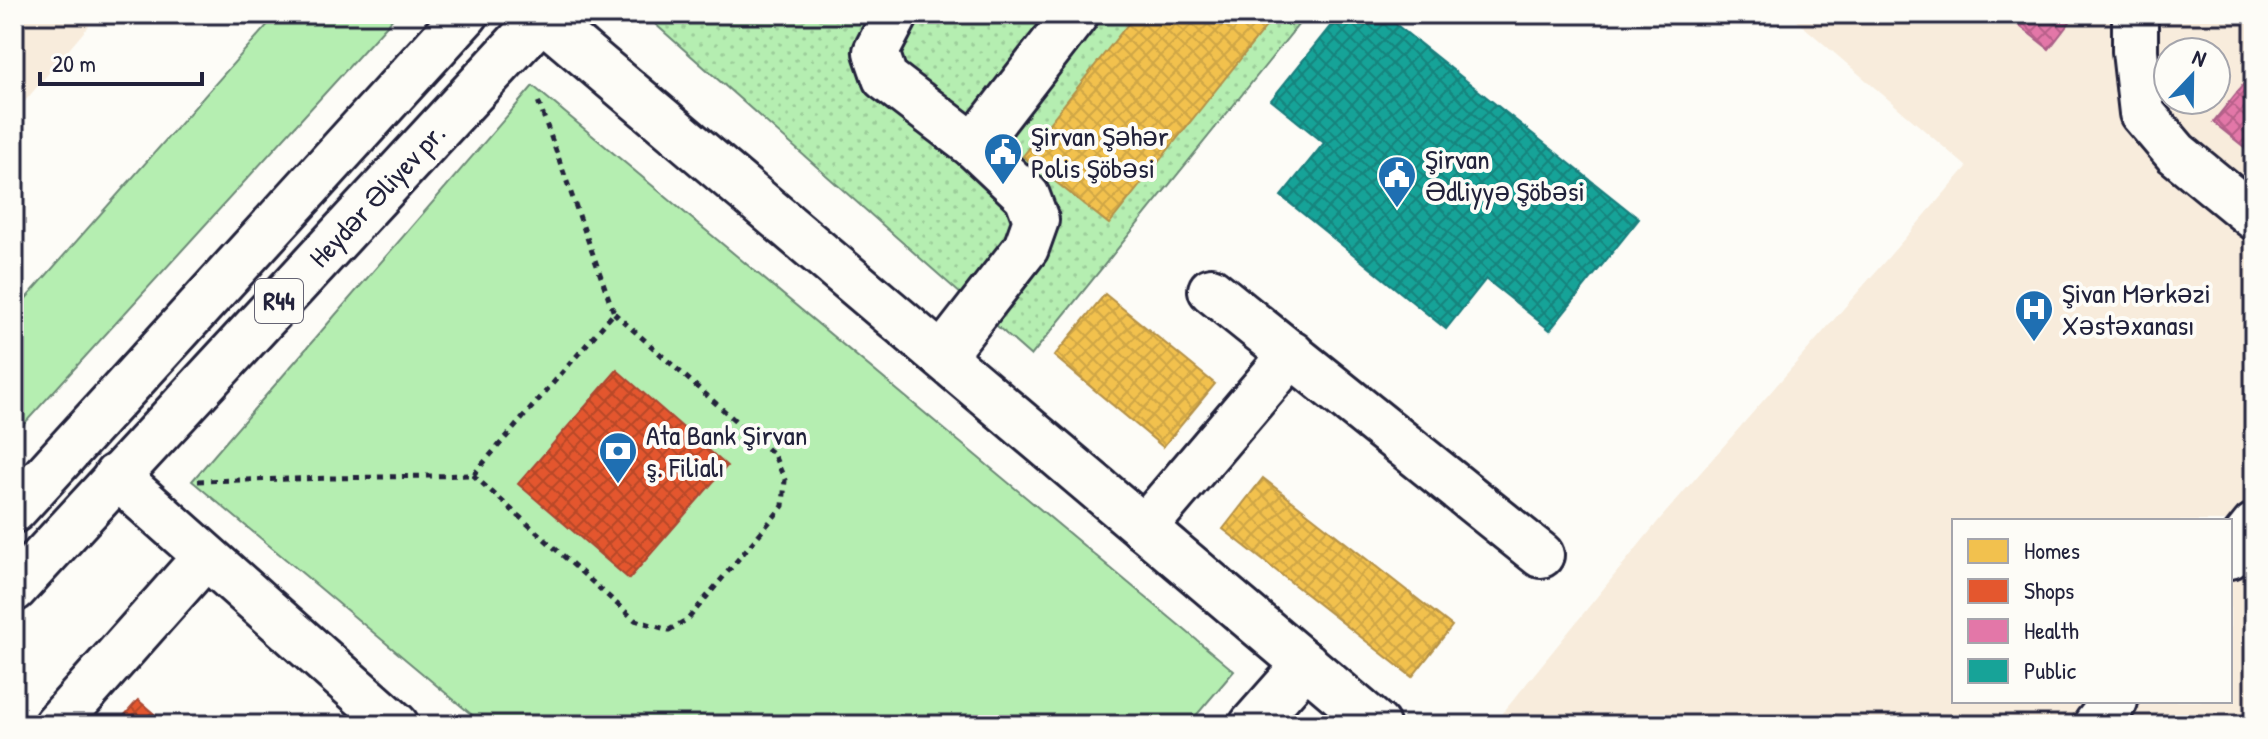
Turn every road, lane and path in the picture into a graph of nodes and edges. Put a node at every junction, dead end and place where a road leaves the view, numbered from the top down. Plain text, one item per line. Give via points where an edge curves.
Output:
1 (466, 14) edge
2 (896, 14) edge
3 (1076, 14) edge
4 (2135, 14) edge
5 (543, 16) edge
6 (533, 86) dead end
7 (974, 146) junction
8 (2254, 217) edge
9 (1211, 290) dead end
10 (614, 313) junction
11 (1292, 354) junction
12 (942, 356) junction
13 (473, 475) junction
14 (116, 476) junction
15 (192, 481) dead end
16 (14, 510) edge
17 (2254, 526) edge
18 (1144, 528) junction
19 (2232, 554) edge
20 (1541, 555) dead end
21 (205, 557) junction
22 (14, 589) edge
23 (1306, 664) junction
24 (2113, 703) edge
25 (56, 725) edge
26 (396, 725) edge
27 (1252, 725) edge
28 (1377, 725) edge
29 (2096, 725) edge

1 - 16 main road, Heydər Əliyev pr. / R44
2 - 7 main road via 876,52 885,78
3 - 7 main road
4 - 8 main road via 2142,113 2176,153
5 - 12 main road
5 - 14 main road, Heydər Əliyev pr. / R44
6 - 10 path
7 - 12 main road via 1027,196 1036,220 1026,248
9 - 11 main road
10 - 13 path
10 - 13 path via 774,455 785,480 783,506 688,619 669,630 635,620
11 - 18 main road
11 - 20 main road
12 - 18 main road
13 - 15 path
14 - 21 main road
14 - 22 main road, Heydər Əliyev pr. / R44
17 - 19 main road
18 - 23 main road
21 - 25 main road
21 - 26 main road
23 - 27 main road
23 - 28 main road
24 - 29 main road

